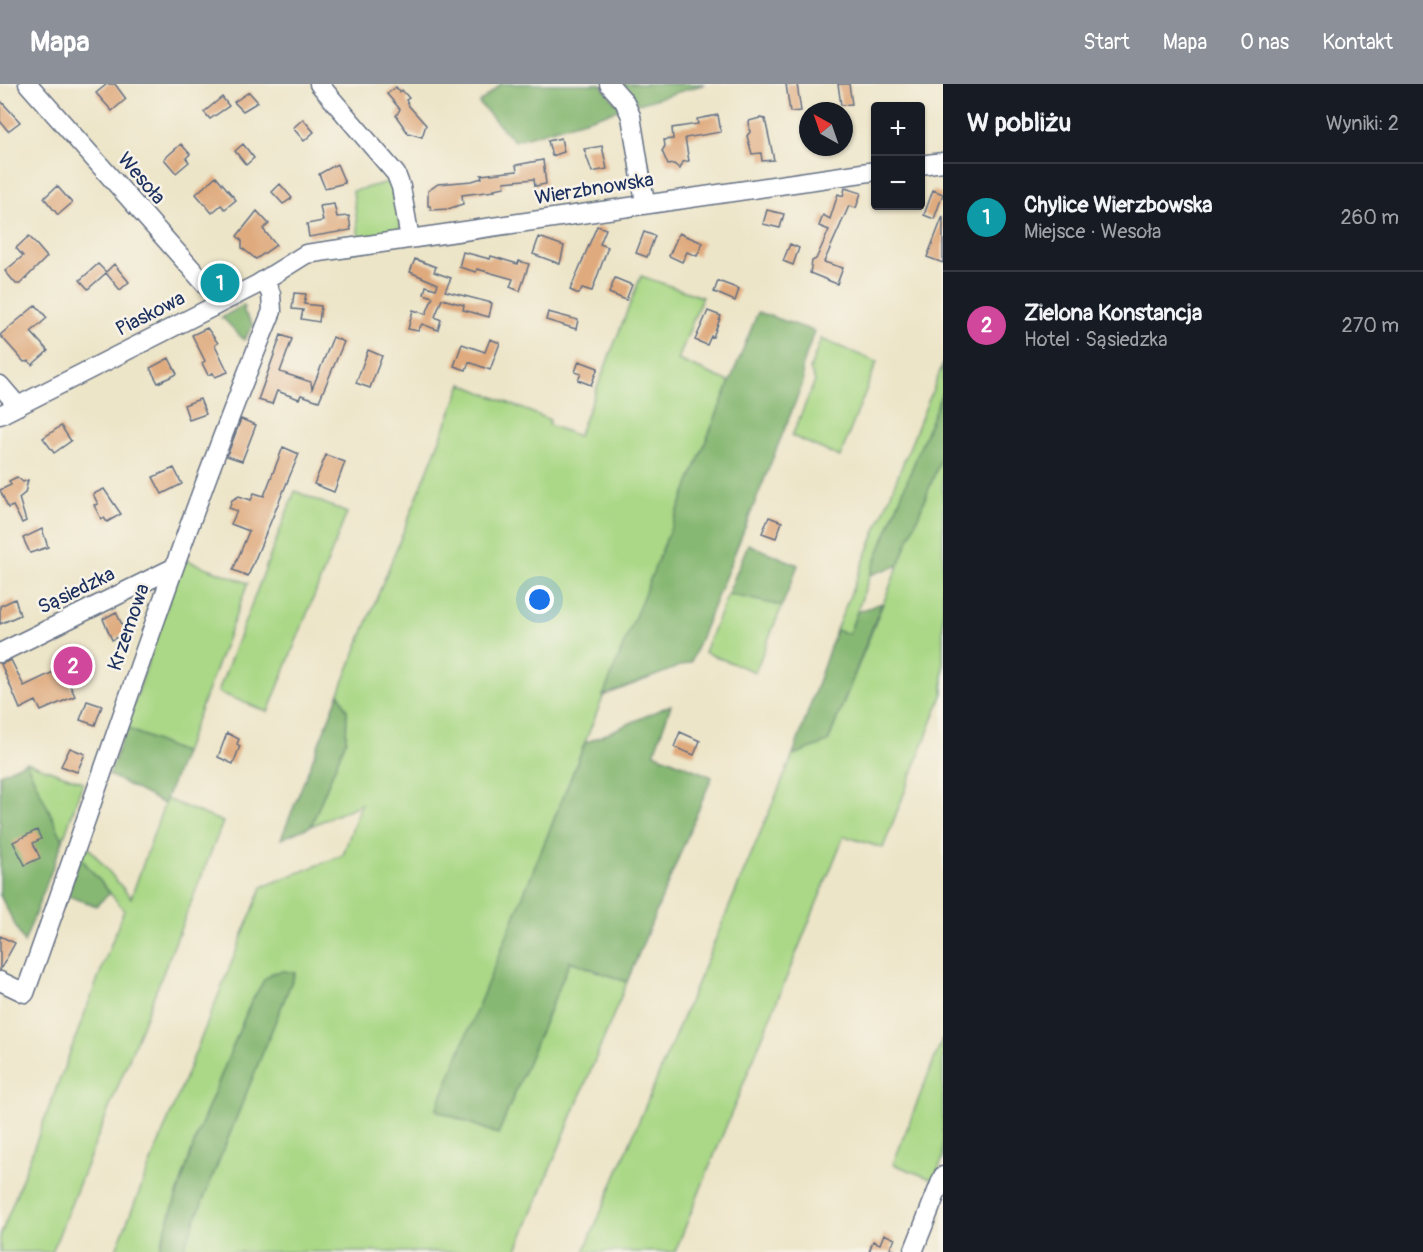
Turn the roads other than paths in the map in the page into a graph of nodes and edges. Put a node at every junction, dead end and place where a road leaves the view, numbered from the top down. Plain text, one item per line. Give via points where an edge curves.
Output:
1 (28, 84) edge
2 (319, 84) edge
3 (609, 84) edge
4 (943, 162) edge
5 (925, 164) edge
6 (871, 172) edge
7 (645, 203) junction
8 (410, 239) junction
9 (320, 251) joint
10 (264, 280) junction
11 (221, 302) junction
12 (0, 385) edge
13 (18, 406) junction
14 (0, 415) edge
15 (173, 567) junction
16 (138, 585) junction
17 (162, 597) junction
18 (0, 653) edge
19 (0, 981) edge
20 (943, 1176) edge
21 (913, 1252) edge

1 - 11 street, Wesoła
2 - 8 street via 396,174
3 - 7 street via 624,100 631,116
4 - 5 street
6 - 7 street, Wierzbnowska
7 - 8 street, Wierzbnowska
8 - 9 street, Wierzbnowska
9 - 10 street, Piaskowa via 306,254
10 - 11 street, Piaskowa
10 - 15 street, Krzemowa via 273,302 272,311
11 - 13 street, Piaskowa
12 - 13 street
13 - 14 street, Piaskowa
15 - 16 street, Sąsiedzka
15 - 17 street, Krzemowa
16 - 17 street
16 - 18 street, Sąsiedzka
17 - 19 street, Krzemowa via 25,993
20 - 21 street

